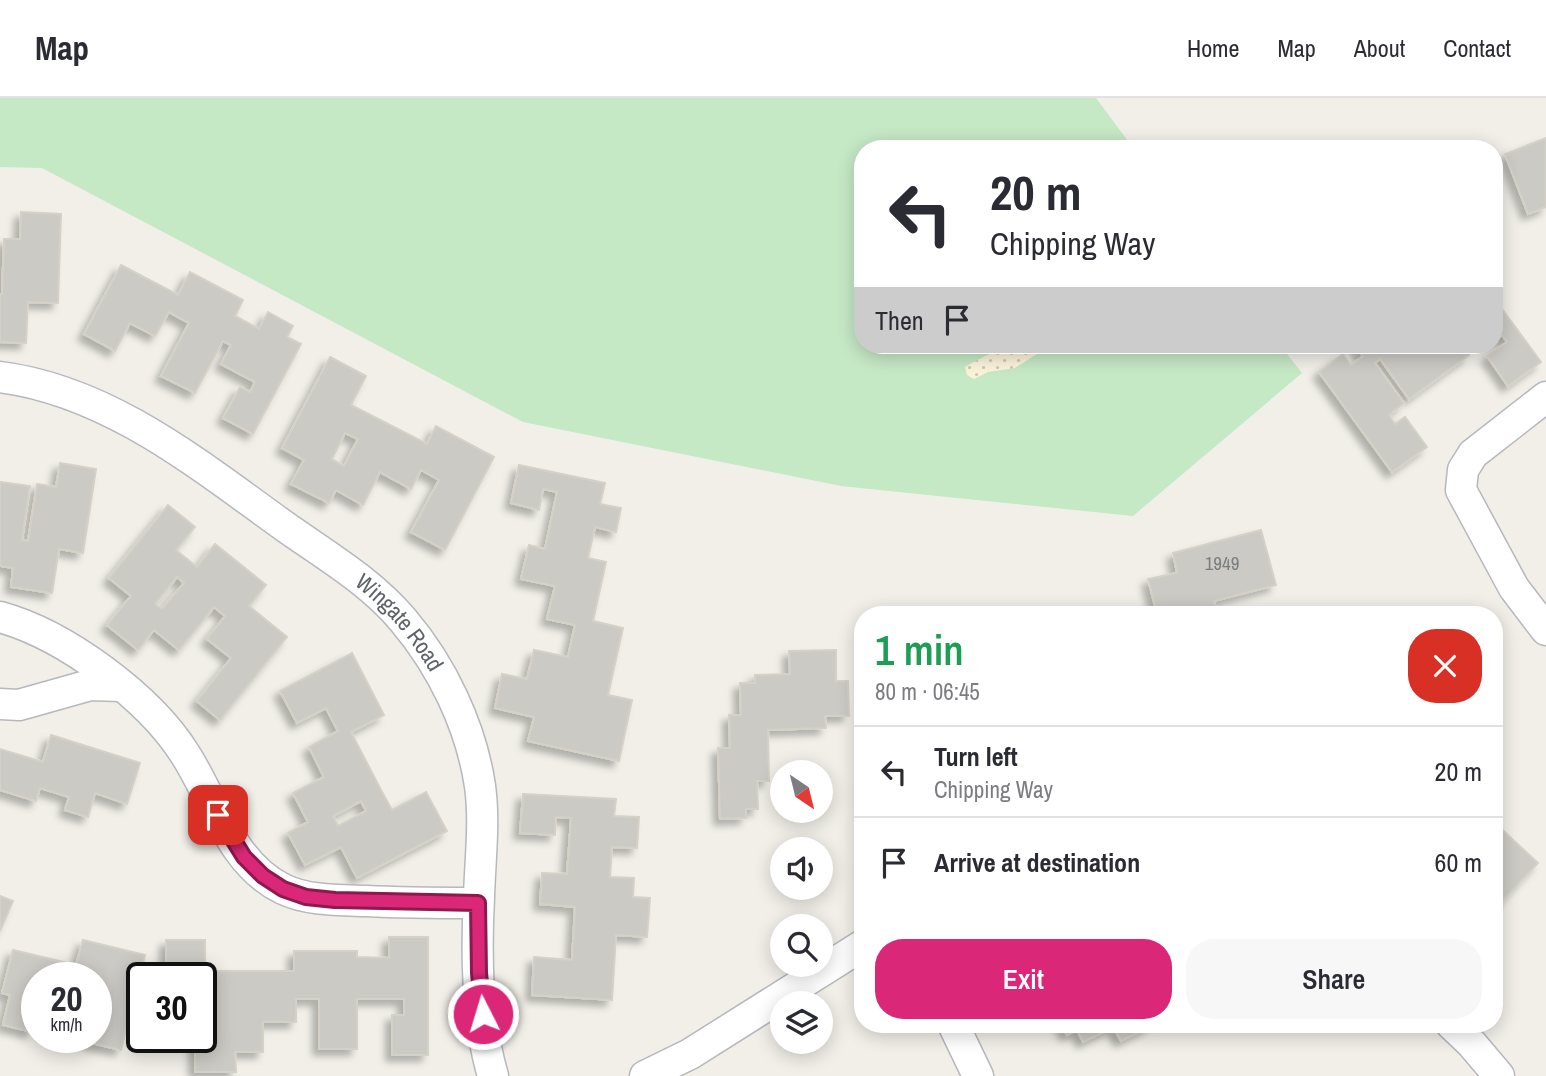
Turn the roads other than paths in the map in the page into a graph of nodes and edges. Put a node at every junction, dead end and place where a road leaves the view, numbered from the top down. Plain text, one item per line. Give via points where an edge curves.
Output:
1 (0, 377) edge
2 (1546, 397) edge
3 (0, 617) edge
4 (1546, 630) edge
5 (121, 687) junction
6 (0, 704) edge
7 (478, 903) junction
8 (854, 951) edge
9 (957, 1033) edge
10 (1459, 1033) edge
11 (493, 1076) edge
12 (645, 1076) edge
13 (978, 1076) edge
14 (1499, 1076) edge

1 - 7 street, Wingate Road via 79,397 152,435 370,587 402,619 436,666 473,751 480,788
2 - 4 street via 1473,454 1463,470 1461,490 1514,588
3 - 5 street via 67,646
5 - 6 street via 90,685 19,705
5 - 7 street via 167,727 244,857 283,889 335,900
7 - 11 street, Wingate Road via 481,998
8 - 12 street via 690,1054
9 - 13 street
10 - 14 street

